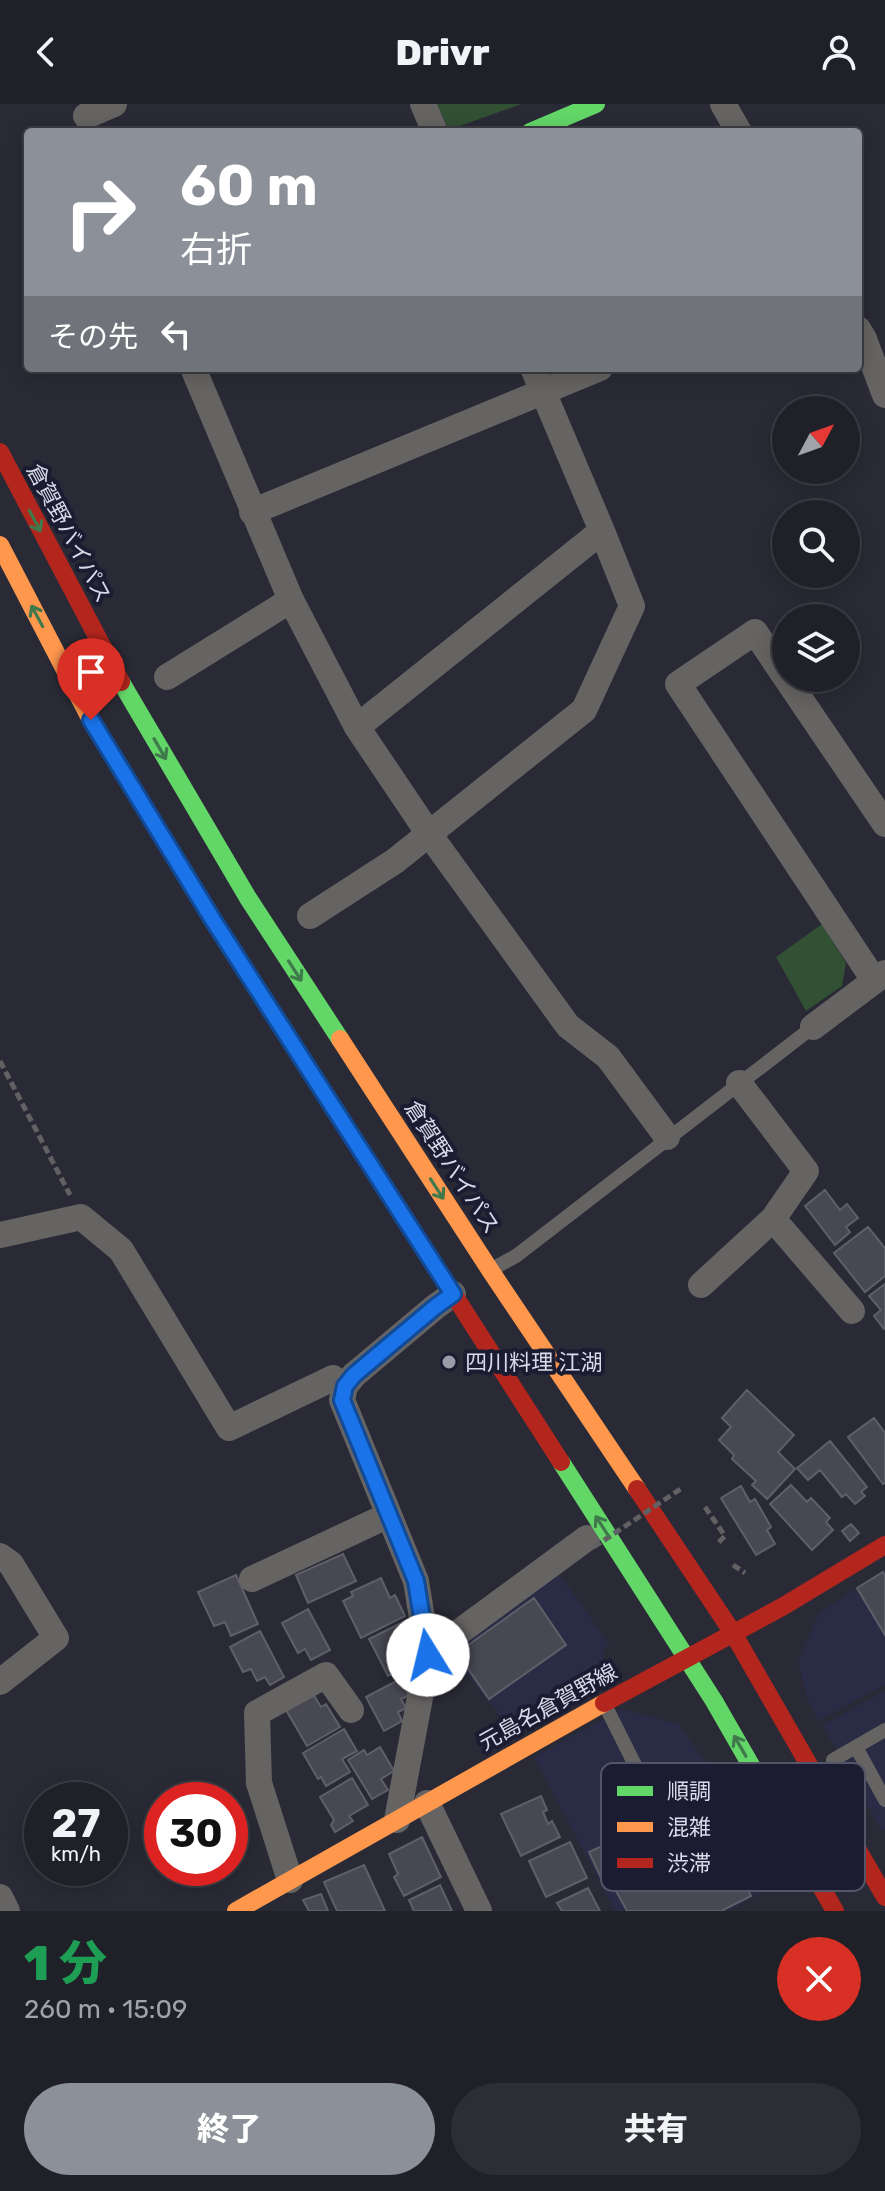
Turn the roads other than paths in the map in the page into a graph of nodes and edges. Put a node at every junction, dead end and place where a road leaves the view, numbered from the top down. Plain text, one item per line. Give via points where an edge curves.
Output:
1 (114, 104) edge
2 (423, 104) edge
3 (596, 104) edge
4 (723, 104) edge
5 (87, 117) edge
6 (433, 128) edge
7 (539, 128) edge
8 (737, 128) edge
9 (862, 336) edge
10 (195, 372) edge
11 (535, 372) edge
12 (591, 372) edge
13 (543, 393) junction
14 (885, 395) edge
15 (0, 452) edge
16 (252, 512) junction
17 (602, 531) junction
18 (0, 545) edge
19 (291, 600) junction
20 (772, 657) edge
21 (167, 677) dead end
22 (795, 692) edge
23 (357, 727) junction
24 (885, 824) edge
25 (429, 834) junction
26 (310, 916) dead end
27 (879, 976) edge
28 (813, 1027) joint
29 (739, 1083) junction
30 (667, 1137) junction
31 (773, 1219) junction
32 (0, 1235) edge
33 (490, 1270) junction
34 (701, 1285) dead end
35 (453, 1294) junction
36 (852, 1311) dead end
37 (345, 1386) junction
38 (389, 1515) junction
39 (590, 1543) road end
40 (885, 1545) edge
41 (0, 1556) edge
42 (252, 1579) dead end
43 (733, 1633) junction
44 (428, 1655) junction
45 (686, 1658) junction
46 (0, 1682) edge
47 (604, 1703) junction
48 (351, 1710) dead end
49 (885, 1730) edge
50 (856, 1747) junction
51 (833, 1760) dead end
52 (634, 1763) edge
53 (750, 1763) edge
54 (808, 1763) edge
55 (865, 1763) edge
56 (865, 1763) edge
57 (885, 1800) edge
58 (427, 1803) junction
59 (397, 1820) junction
60 (865, 1862) edge
61 (290, 1880) junction
62 (823, 1891) edge
63 (0, 1897) edge
64 (885, 1897) edge
65 (7, 1911) edge
66 (236, 1911) edge
67 (479, 1911) edge
68 (835, 1911) edge

1 - 5 street
2 - 6 street
3 - 7 main road
4 - 8 street
9 - 14 street
10 - 16 street
11 - 13 street
12 - 13 street
13 - 16 street
13 - 17 street
15 -> 33 main road, 倉賀野バイパス via 130,699 248,898
16 - 19 street
17 - 23 street
17 - 25 street via 632,606 584,710
35 -> 18 main road via 91,720
19 - 21 street
19 - 23 street
20 - 27 street via 755,632 678,684
22 - 24 street
23 - 25 street
25 - 26 street
25 - 30 street via 568,1026 608,1057
27 - 28 street
28 - 29 lane
29 - 30 lane
29 - 31 street via 806,1171
30 - 33 lane via 516,1256
31 - 34 street
31 - 36 street
32 - 37 street via 81,1217 121,1250 229,1428 333,1378
33 - 43 main road, 倉賀野バイパス
35 - 37 street
45 -> 35 main road
37 - 38 street via 342,1400
38 - 42 street
38 - 44 street via 416,1581
39 - 44 street
40 - 43 main road, 元島名倉賀野線
41 - 46 street via 11,1564 56,1638
43 - 45 main road, 元島名倉賀野線
43 - 54 main road, 倉賀野バイパス
44 - 59 street
45 - 47 main road, 元島名倉賀野線
53 -> 45 main road
47 - 52 lane
47 - 58 main road, 元島名倉賀野線
48 - 61 street via 326,1675 257,1713 259,1783
49 - 50 lane
50 - 51 lane
50 - 55 lane
56 - 57 lane
58 - 59 main road, 元島名倉賀野線
58 - 67 street
59 - 61 main road, 元島名倉賀野線
60 - 64 main road, 倉賀野バイパス
61 - 66 main road, 元島名倉賀野線
68 -> 62 main road
63 - 65 street

